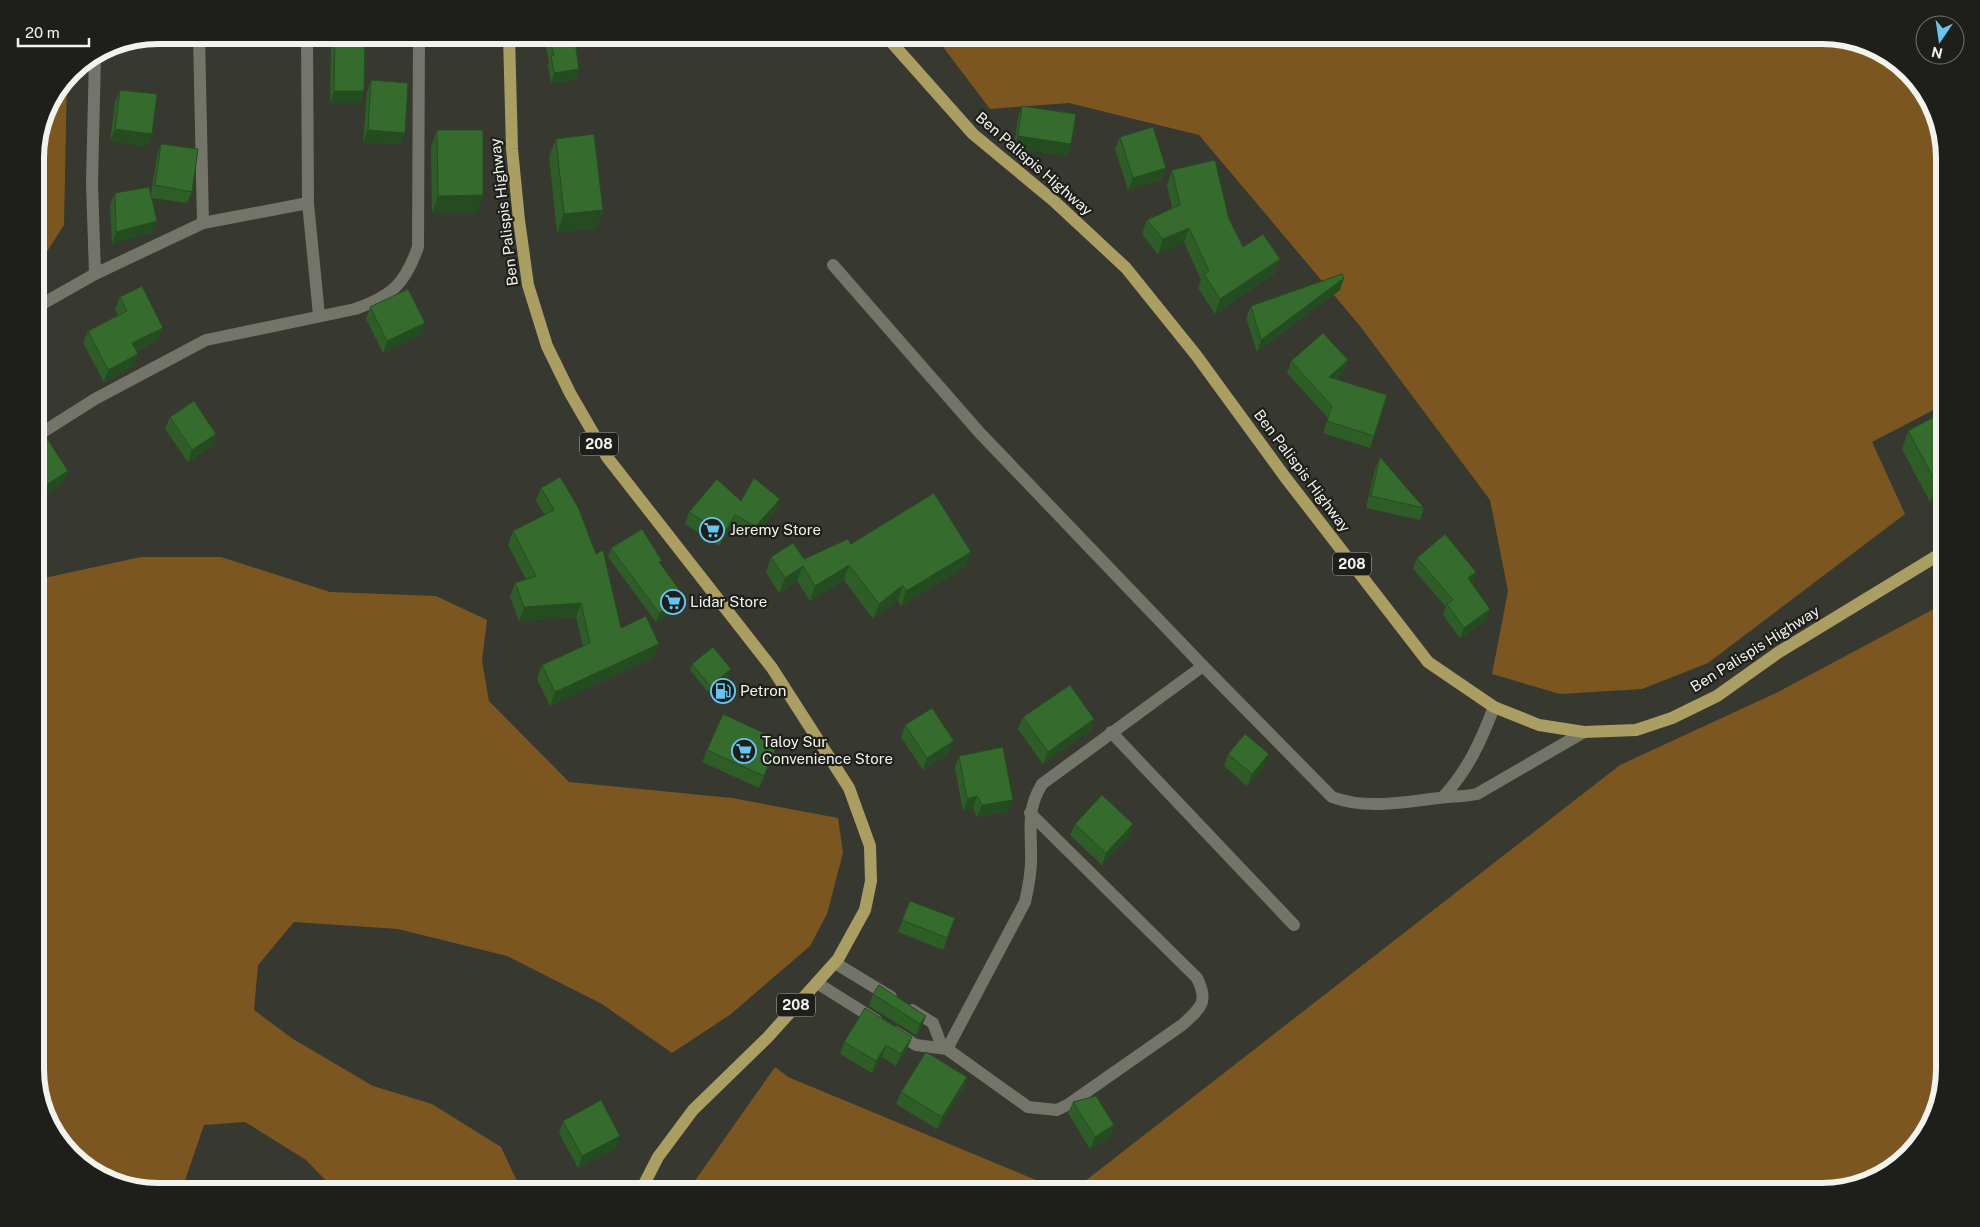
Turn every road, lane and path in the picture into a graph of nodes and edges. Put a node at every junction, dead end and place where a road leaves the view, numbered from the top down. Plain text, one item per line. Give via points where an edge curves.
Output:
1 (200, 44) edge
2 (307, 44) edge
3 (419, 44) edge
4 (509, 44) edge
5 (893, 44) edge
6 (95, 63) edge
7 (308, 203) junction
8 (203, 223) junction
9 (833, 265) dead end
10 (95, 274) junction
11 (44, 303) edge
12 (319, 315) junction
13 (44, 430) edge
14 (1936, 556) edge
15 (1203, 666) junction
16 (1494, 707) junction
17 (1111, 732) junction
18 (1584, 732) junction
19 (1443, 797) junction
20 (1030, 813) junction
21 (1294, 925) dead end
22 (835, 963) junction
23 (816, 983) junction
24 (944, 1048) junction
25 (645, 1183) edge

1 - 8 street
2 - 7 street
3 - 12 street via 418,247 413,262 396,290 375,302
4 - 22 main road, Ben Palispis Highway / 208 via 512,149 519,220 528,285 547,346 607,457 772,668 844,779 870,846 871,882 865,910
5 - 16 main road, Ben Palispis Highway / 208 via 973,134 1055,202 1126,268 1196,355 1296,492 1428,662
6 - 10 street via 92,183
7 - 8 street
7 - 12 street
8 - 10 street
9 - 15 street via 979,432
10 - 11 street
12 - 13 street via 206,340 95,399
14 - 18 main road, Ben Palispis Highway / 208 via 1779,652 1717,696 1672,718 1636,730
15 - 17 street
15 - 19 street via 1332,797 1359,804 1382,805
16 - 18 main road, Ben Palispis Highway / 208 via 1539,725
16 - 19 street via 1472,758 1461,777
17 - 20 street via 1042,784 1033,798
17 - 21 street
18 - 19 street via 1477,794
20 - 24 street via 1030,882 1025,902
20 - 24 street via 1196,978 1204,992 1202,1002 1182,1025 1057,1110 1028,1107
22 - 23 main road, Ben Palispis Highway / 208
22 - 24 street via 933,1023
23 - 24 street via 916,1045
23 - 25 main road, Ben Palispis Highway / 208 via 768,1037 693,1110 658,1157

